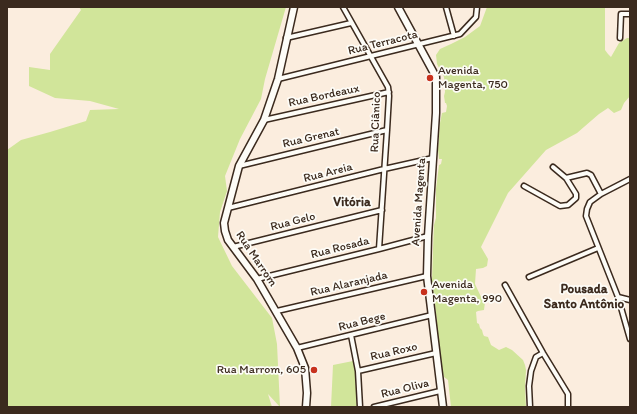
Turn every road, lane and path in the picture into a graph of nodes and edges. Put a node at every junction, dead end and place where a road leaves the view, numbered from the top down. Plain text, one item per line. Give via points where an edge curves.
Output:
1 (294, 7) edge
2 (343, 7) edge
3 (398, 7) edge
4 (446, 7) edge
5 (477, 7) edge
6 (630, 14) edge
7 (351, 23) junction
8 (454, 36) junction
9 (286, 38) junction
10 (620, 38) dead end
11 (418, 44) junction
12 (371, 56) junction
13 (278, 79) junction
14 (388, 92) junction
15 (264, 120) junction
16 (388, 130) junction
17 (433, 158) junction
18 (239, 166) junction
19 (553, 167) dead end
20 (384, 168) junction
21 (566, 178) junction
22 (630, 179) edge
23 (524, 186) dead end
24 (601, 194) junction
25 (228, 208) junction
26 (382, 210) junction
27 (428, 236) junction
28 (233, 247) junction
29 (598, 248) junction
30 (379, 249) junction
31 (427, 276) junction
32 (529, 277) dead end
33 (257, 279) junction
34 (506, 285) dead end
35 (618, 297) junction
36 (630, 300) edge
37 (277, 311) junction
38 (432, 315) junction
39 (350, 335) junction
40 (630, 339) edge
41 (297, 348) junction
42 (436, 353) junction
43 (543, 353) junction
44 (358, 371) junction
45 (440, 391) junction
46 (306, 407) edge
47 (360, 407) edge
48 (374, 407) edge
49 (443, 407) edge
50 (530, 407) edge
51 (568, 407) edge

1 - 9 street, Rua Marrom
2 - 7 street, Rua Ciânico
3 - 11 street, Avenida Magenta
4 - 8 street
5 - 8 street, Rua Terracota via 476,17 460,34
6 - 10 street via 621,14
7 - 9 street
7 - 12 street, Rua Ciânico
8 - 11 street, Rua Terracota
9 - 13 street, Rua Marrom
11 - 12 street, Rua Terracota
11 - 17 street, Avenida Magenta via 436,78
12 - 13 street, Rua Terracota
12 - 14 street, Rua Ciânico via 388,87
13 - 15 street, Rua Marrom
14 - 15 street, Rua Bordeaux
14 - 16 street, Rua Ciânico
15 - 18 street, Rua Marrom
16 - 18 street, Rua Grenat
16 - 20 street, Rua Ciânico
17 - 20 street, Rua Areia
17 - 27 street, Avenida Magenta
18 - 25 street, Rua Marrom
19 - 21 street
20 - 25 street, Rua Areia
20 - 26 street, Rua Ciânico
21 - 23 street via 576,198 563,206
21 - 24 street via 591,174
22 - 24 street
24 - 29 street via 590,202 586,216
25 - 28 street, Rua Marrom via 224,223 225,232
26 - 28 street, Rua Gelo
26 - 30 street, Rua Ciânico
27 - 30 street, Rua Rosada
27 - 31 street, Avenida Magenta
28 - 33 street, Rua Marrom
29 - 32 street
29 - 35 street
30 - 33 street, Rua Rosada
31 - 37 street, Rua Alaranjada
31 - 38 street, Avenida Magenta
33 - 37 street, Rua Marrom
34 - 43 street
35 - 36 street
35 - 40 street
37 - 41 street, Rua Marrom
38 - 39 street, Rua Bege
38 - 42 street, Avenida Magenta
39 - 41 street, Rua Bege
39 - 44 street
41 - 46 street, Rua Marrom via 305,368
42 - 44 street, Rua Roxo
42 - 45 street, Avenida Magenta
43 - 50 street via 536,358 531,371
43 - 51 street via 568,394
44 - 47 street
45 - 48 street, Rua Oliva
45 - 49 street, Avenida Magenta

